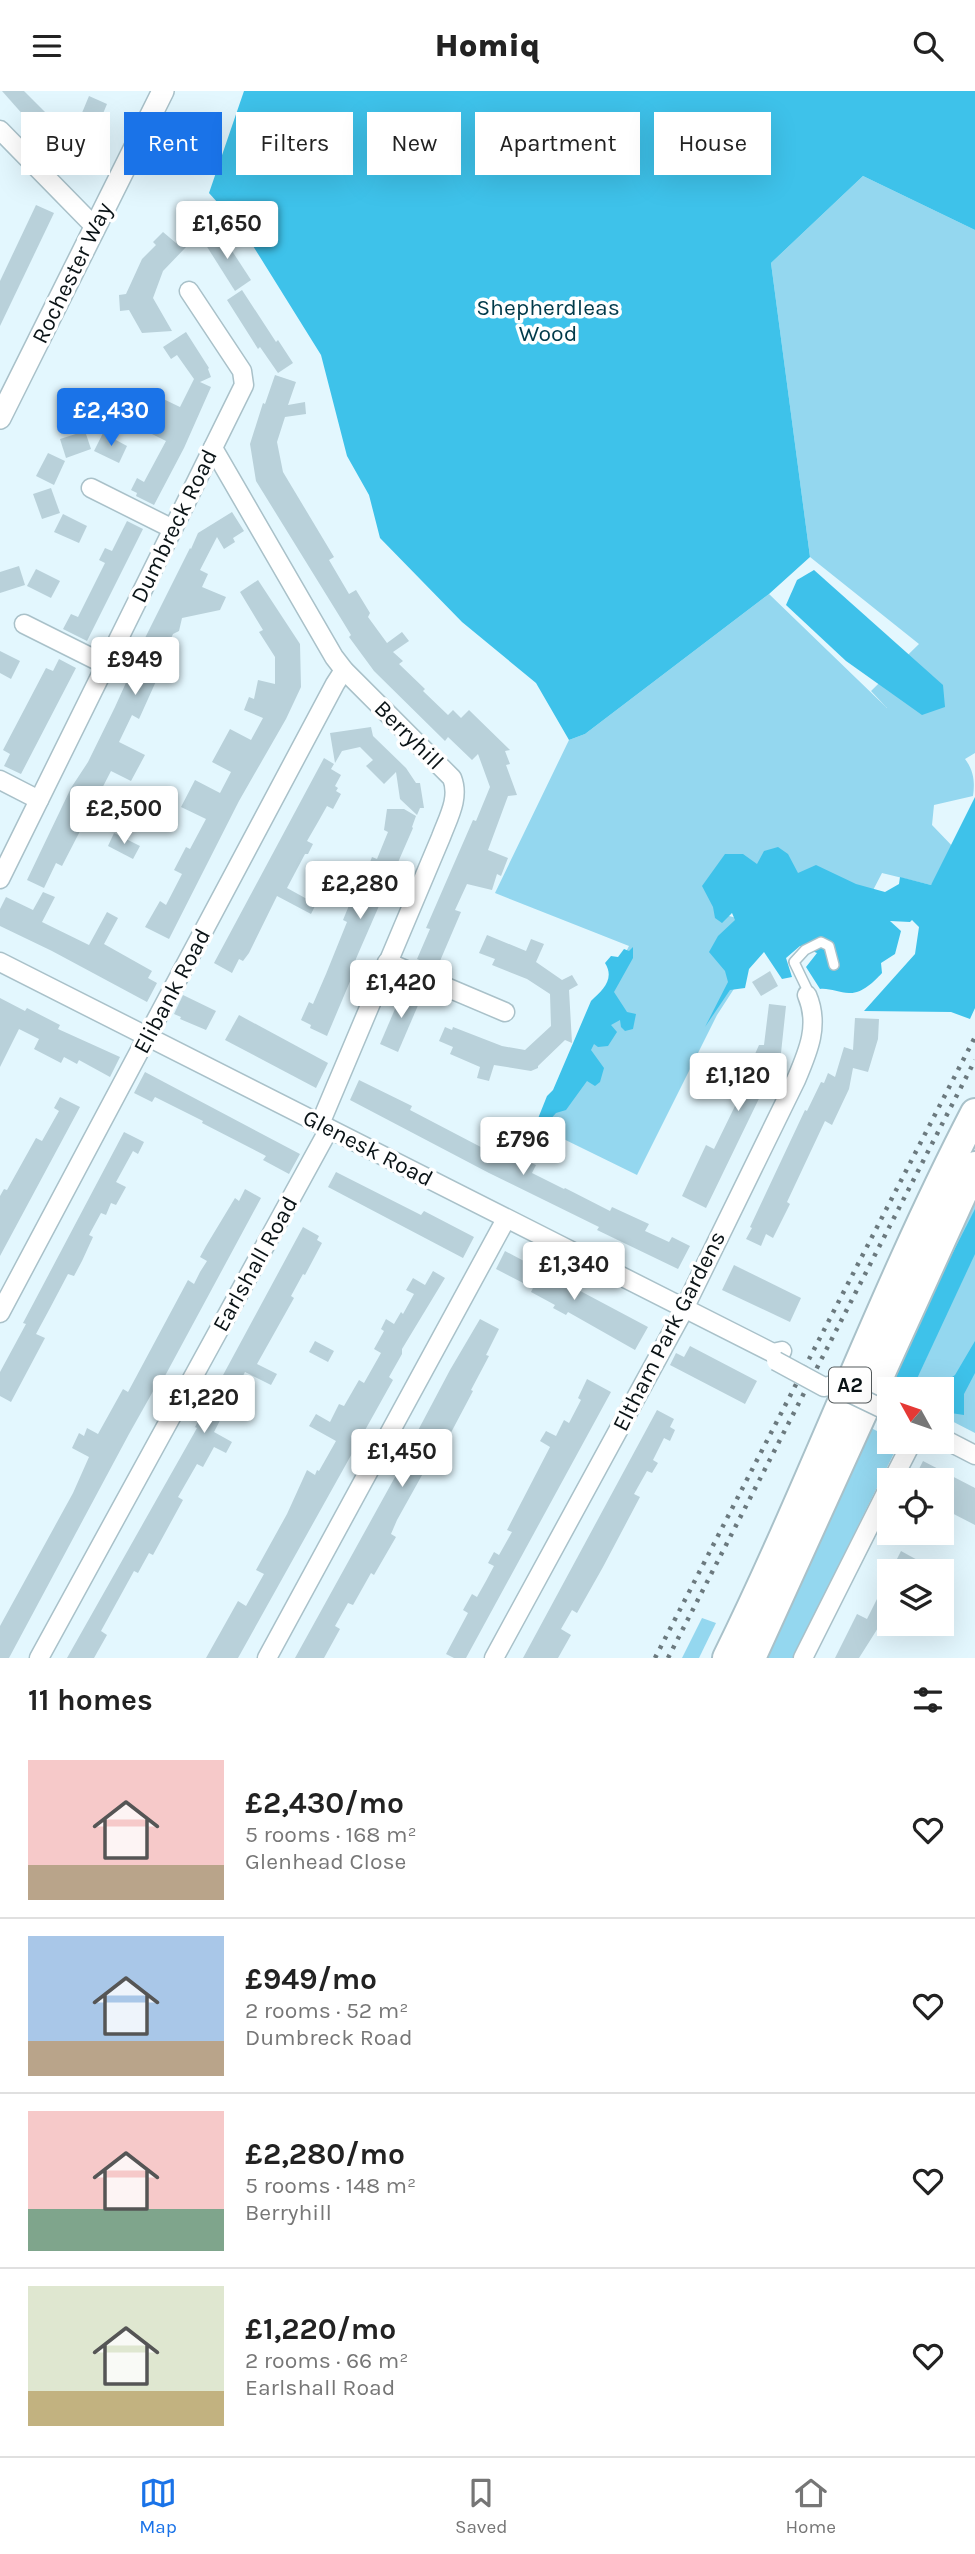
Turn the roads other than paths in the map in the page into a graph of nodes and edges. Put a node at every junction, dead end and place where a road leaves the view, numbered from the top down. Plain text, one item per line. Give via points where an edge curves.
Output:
1 (163, 91) edge
2 (0, 130) edge
3 (95, 227) junction
4 (189, 291) dead end
5 (0, 418) edge
6 (213, 448) junction
7 (91, 488) dead end
8 (173, 529) junction
9 (24, 624) dead end
10 (106, 665) junction
11 (344, 670) junction
12 (0, 780) edge
13 (39, 800) junction
14 (0, 879) edge
15 (0, 962) edge
16 (387, 963) junction
17 (834, 965) dead end
18 (807, 995) joint
19 (505, 1012) dead end
20 (148, 1036) junction
21 (975, 1113) edge
22 (324, 1126) junction
23 (975, 1166) edge
24 (506, 1219) junction
25 (684, 1308) junction
26 (0, 1313) edge
27 (877, 1406) edge
28 (954, 1444) edge
29 (975, 1455) edge
30 (877, 1511) edge
31 (39, 1658) edge
32 (267, 1658) edge
33 (494, 1658) edge
34 (727, 1658) edge
35 (751, 1658) edge
36 (803, 1658) edge

1 - 3 street, Rochester Way
2 - 3 street
3 - 5 street, Rochester Way
4 - 6 street, Dumbreck Road via 244,378
6 - 8 street, Dumbreck Road
6 - 11 street, Berryhill
7 - 8 street
8 - 10 street, Dumbreck Road
9 - 10 street
10 - 13 street, Dumbreck Road
11 - 16 street, Berryhill via 452,778 456,788 441,837
11 - 20 street, Elibank Road
12 - 13 street
13 - 14 street, Dumbreck Road
15 - 20 street, Glenesk Road
16 - 19 street
16 - 22 street, Berryhill
17 - 18 lane via 829,946 821,943 794,962
18 - 25 street, Eltham Park Gardens via 813,1017 810,1046
20 - 22 street, Glenesk Road
20 - 26 street, Elibank Road
21 - 34 highway, A2 via 945,1170
22 - 24 street, Glenesk Road
22 - 31 street, Earlshall Road
23 - 35 highway, A2
24 - 25 street, Glenesk Road
24 - 32 street
25 - 27 street, Glenesk Road, bridge via 830,1376 834,1385
25 - 33 street, Eltham Park Gardens
28 - 29 street
30 - 36 street

